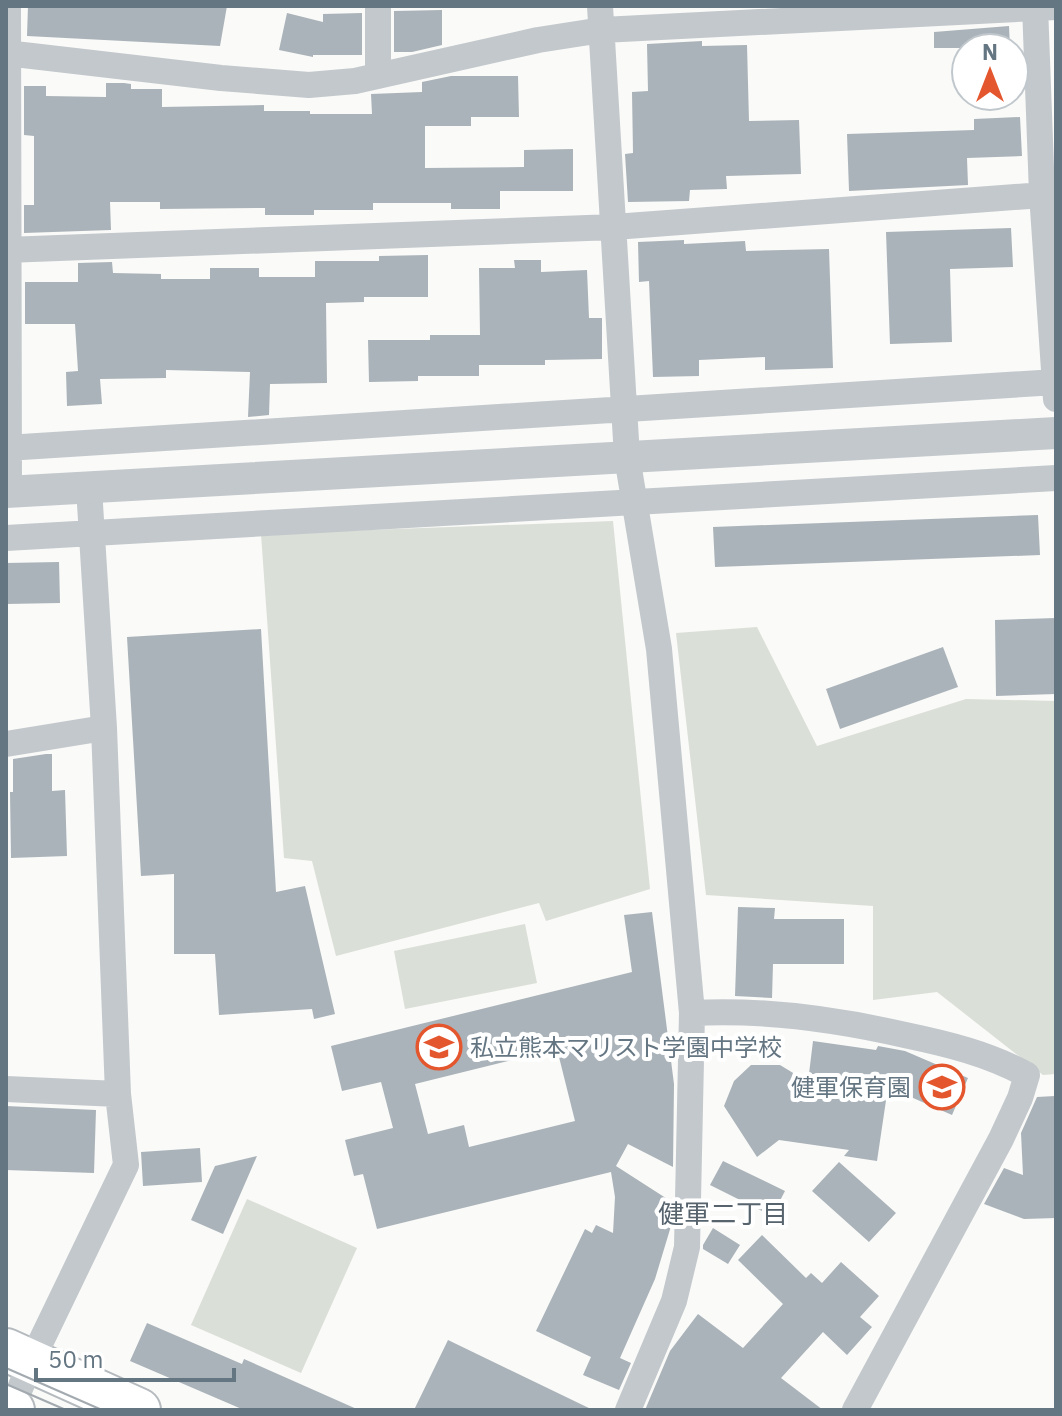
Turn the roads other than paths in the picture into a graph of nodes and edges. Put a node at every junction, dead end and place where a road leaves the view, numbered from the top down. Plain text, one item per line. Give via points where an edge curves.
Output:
1 (8, 6) edge
2 (378, 6) edge
3 (1042, 7) edge
4 (601, 18) edge
5 (7, 53) edge
6 (378, 76) junction
7 (1049, 194) edge
8 (614, 227) junction
9 (7, 250) edge
10 (1056, 388) edge
11 (624, 408) junction
12 (1056, 433) edge
13 (8, 448) edge
14 (627, 457) junction
15 (1056, 478) edge
16 (89, 488) junction
17 (7, 492) edge
18 (635, 503) junction
19 (92, 533) junction
20 (6, 538) edge
21 (104, 728) junction
22 (6, 744) edge
23 (692, 1013) junction
24 (6, 1089) edge
25 (118, 1094) junction
26 (19, 1355) edge
27 (10, 1409) edge
28 (139, 1410) edge
29 (628, 1410) edge
30 (855, 1410) edge

1 - 5 street
2 - 6 street
3 - 4 street
3 - 7 street
4 - 6 street via 538,40
4 - 8 street
5 - 6 street via 309,85
5 - 9 street
7 - 8 street
7 - 10 street
8 - 9 street
8 - 11 street
9 - 13 street
10 - 11 street
11 - 13 street
11 - 14 street
12 - 14 street
13 - 17 street
14 - 16 street
14 - 18 street
15 - 18 street
16 - 17 street
16 - 19 street
18 - 19 street
18 - 23 street via 659,649
19 - 20 street
19 - 21 street
21 - 22 street
21 - 25 street
23 - 29 street via 687,1247 674,1301
23 - 30 street via 771,1013 856,1024 952,1045 1027,1075 1001,1139
24 - 25 street
25 - 26 street via 126,1165
26 - 27 street
26 - 28 main road

